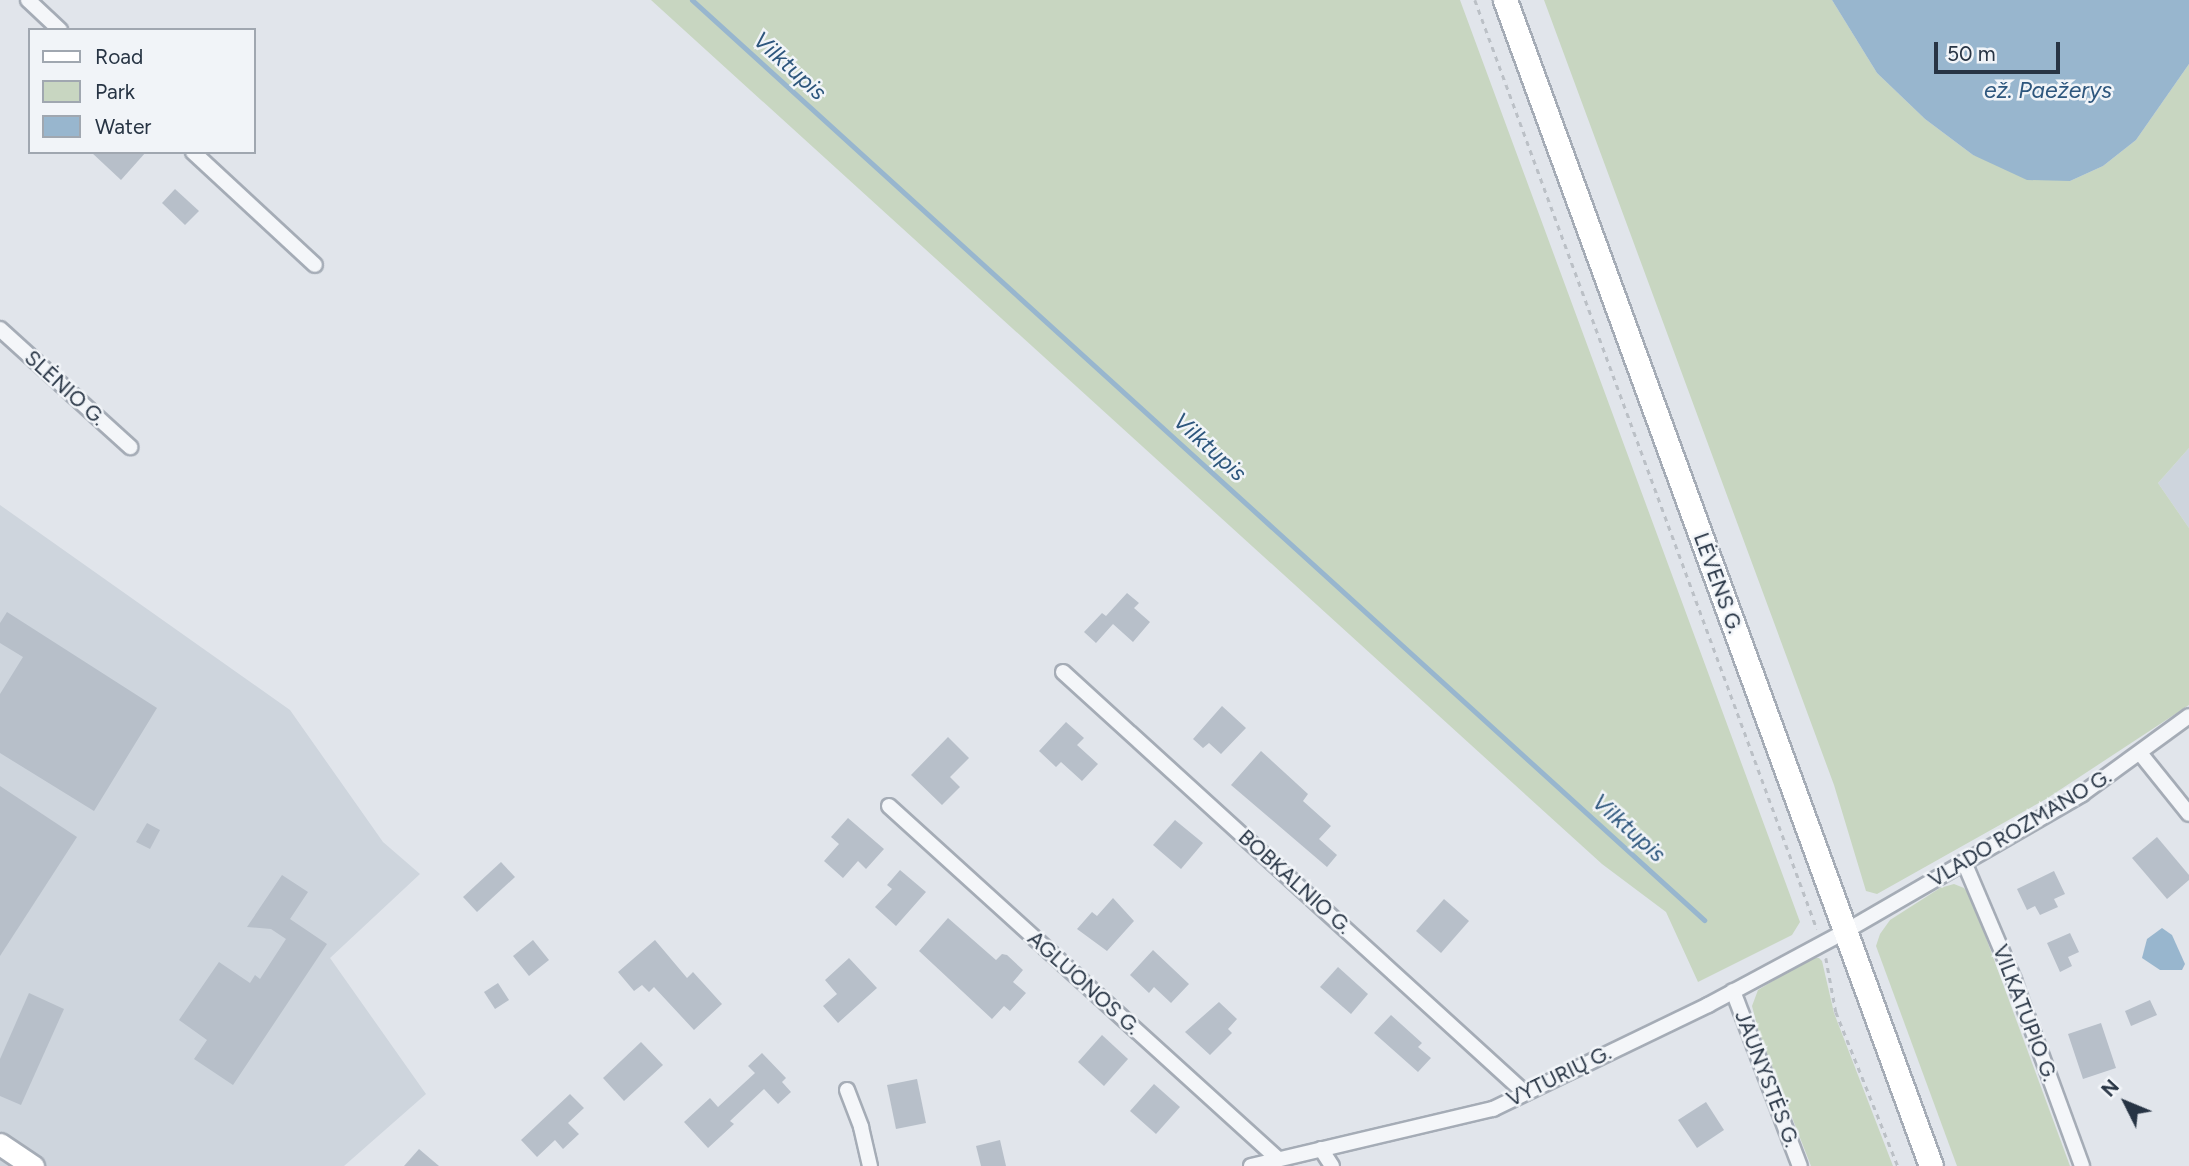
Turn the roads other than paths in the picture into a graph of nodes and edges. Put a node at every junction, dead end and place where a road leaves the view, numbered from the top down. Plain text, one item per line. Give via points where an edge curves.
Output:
1 (28, 0) edge
2 (1505, 0) edge
3 (58, 28) edge
4 (194, 154) edge
5 (315, 265) dead end
6 (0, 328) edge
7 (130, 447) dead end
8 (1063, 672) dead end
9 (2189, 716) edge
10 (2140, 753) junction
11 (890, 806) dead end
12 (2189, 814) edge
13 (1964, 862) junction
14 (1846, 931) junction
15 (1733, 991) junction
16 (847, 1090) dead end
17 (1525, 1093) junction
18 (0, 1144) edge
19 (1321, 1149) junction
20 (1278, 1160) junction
21 (33, 1166) edge
22 (870, 1166) edge
23 (1251, 1166) edge
24 (1332, 1166) edge
25 (1800, 1166) edge
26 (1931, 1166) edge
27 (2082, 1166) edge

1 - 3 street
2 - 14 main road, LĖVENS G.
4 - 5 street
6 - 7 street, SLĖNIO G.
8 - 17 street, BOBKALNIO G.
9 - 10 street, VLADO ROZMANO G.
10 - 12 street
10 - 13 street, VLADO ROZMANO G. via 2082,794
11 - 20 street, AGLUONOS G.
13 - 14 street, VLADO ROZMANO G.
13 - 27 street, VILKATUPIO G. via 2014,980
14 - 15 street, VYTURIŲ G.
14 - 26 main road, LĖVENS G.
15 - 17 street, VYTURIŲ G.
15 - 25 street, JAUNYSTĖS G.
16 - 22 street
17 - 19 street, VYTURIŲ G. via 1493,1109
18 - 21 main road
19 - 20 street, VYTURIŲ G.
19 - 24 street
20 - 23 street, VYTURIŲ G.

